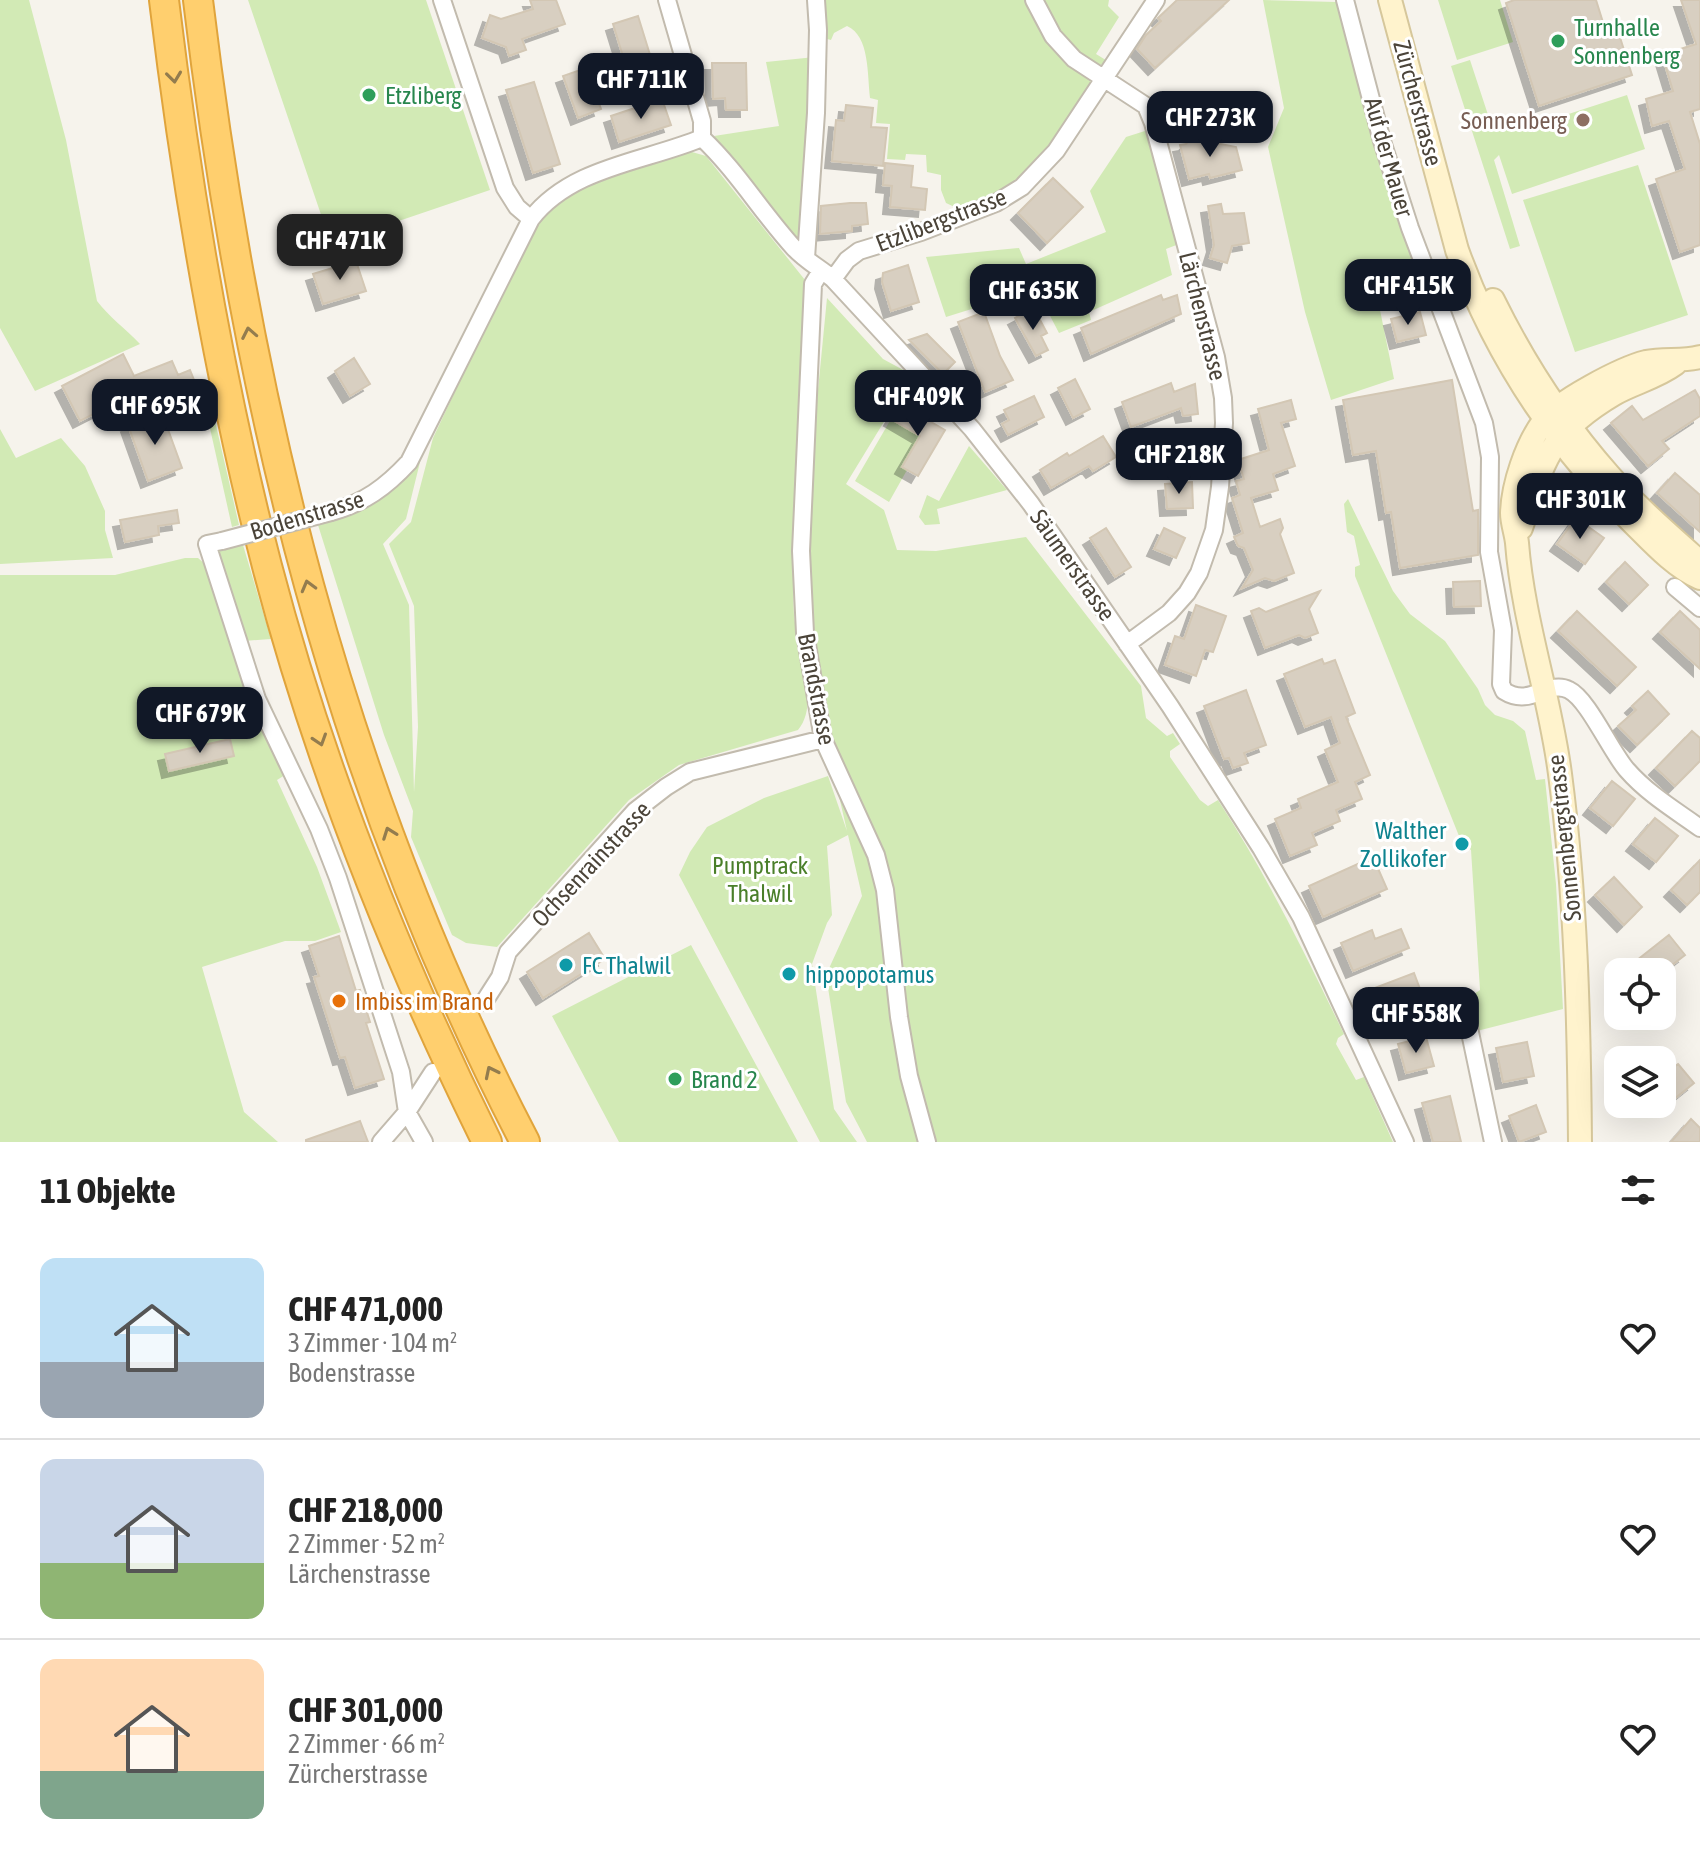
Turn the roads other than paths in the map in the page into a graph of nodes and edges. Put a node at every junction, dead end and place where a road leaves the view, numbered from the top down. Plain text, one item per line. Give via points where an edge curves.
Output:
1 (164, 0) edge
2 (198, 0) edge
3 (442, 0) edge
4 (667, 0) edge
5 (816, 0) edge
6 (1034, 0) edge
7 (1156, 0) edge
8 (1345, 0) edge
9 (1390, 0) edge
10 (1103, 79) junction
11 (702, 138) junction
12 (531, 219) junction
13 (806, 258) junction
14 (827, 275) junction
15 (1690, 359) edge
16 (1557, 423) junction
17 (1700, 567) edge
18 (1700, 578) edge
19 (1675, 587) dead end
20 (1700, 608) edge
21 (1127, 644) junction
22 (1544, 691) junction
23 (823, 739) junction
24 (1700, 828) edge
25 (484, 1002) dead end
26 (1468, 1023) dead end
27 (433, 1072) dead end
28 (407, 1112) junction
29 (381, 1142) edge
30 (424, 1142) edge
31 (487, 1142) edge
32 (525, 1142) edge
33 (927, 1142) edge
34 (1405, 1142) edge
35 (1493, 1142) edge
36 (1580, 1142) edge

1 -> 31 highway via 213,324 282,619 364,863
32 -> 2 highway via 455,996 395,849 310,596 247,324
3 - 12 street via 505,188
4 - 11 street via 702,121
5 - 13 street via 816,113
6 - 10 street, Lärchenstrasse via 1053,36
7 - 10 street, Etzlibergstrasse
8 - 22 street, Auf der Mauer via 1410,228 1484,423 1490,457 1489,552 1503,630 1501,684 1504,691 1521,698
9 - 16 main road, Zürcherstrasse via 1471,287 1498,343
10 - 14 street, Etzlibergstrasse via 1056,151 1022,187 996,203 859,251
10 - 21 street, Lärchenstrasse via 1146,106 1153,123 1223,398 1220,487 1208,551 1187,593
11 - 12 street, Bodenstrasse via 566,186
11 - 13 street
12 - 28 street, Bodenstrasse, bridge via 409,462 390,484 351,507 207,544 257,699 338,878 401,1072
13 - 14 street, Säumerstrasse
14 - 21 street, Säumerstrasse via 972,429
14 - 23 street, Brandstrasse via 813,284 801,551 805,633
15 - 16 main road, Sonnenbergstrasse via 1626,369
16 - 17 main road, Zürcherstrasse
16 - 18 main road, Zürcherstrasse via 1578,466 1647,537
16 - 22 main road, Sonnenbergstrasse via 1516,537
19 - 20 street
21 - 34 street, Säumerstrasse via 1281,881
22 - 24 street via 1561,687 1576,695 1628,771
22 - 36 main road, Sonnenbergstrasse via 1567,836
23 - 25 street, Ochsenrainstrasse via 690,772 635,811 508,952
23 - 33 street, Brandstrasse via 876,855 909,1076
26 - 35 street
27 - 28 street
28 - 29 street
28 - 30 street, Bodenstrasse

